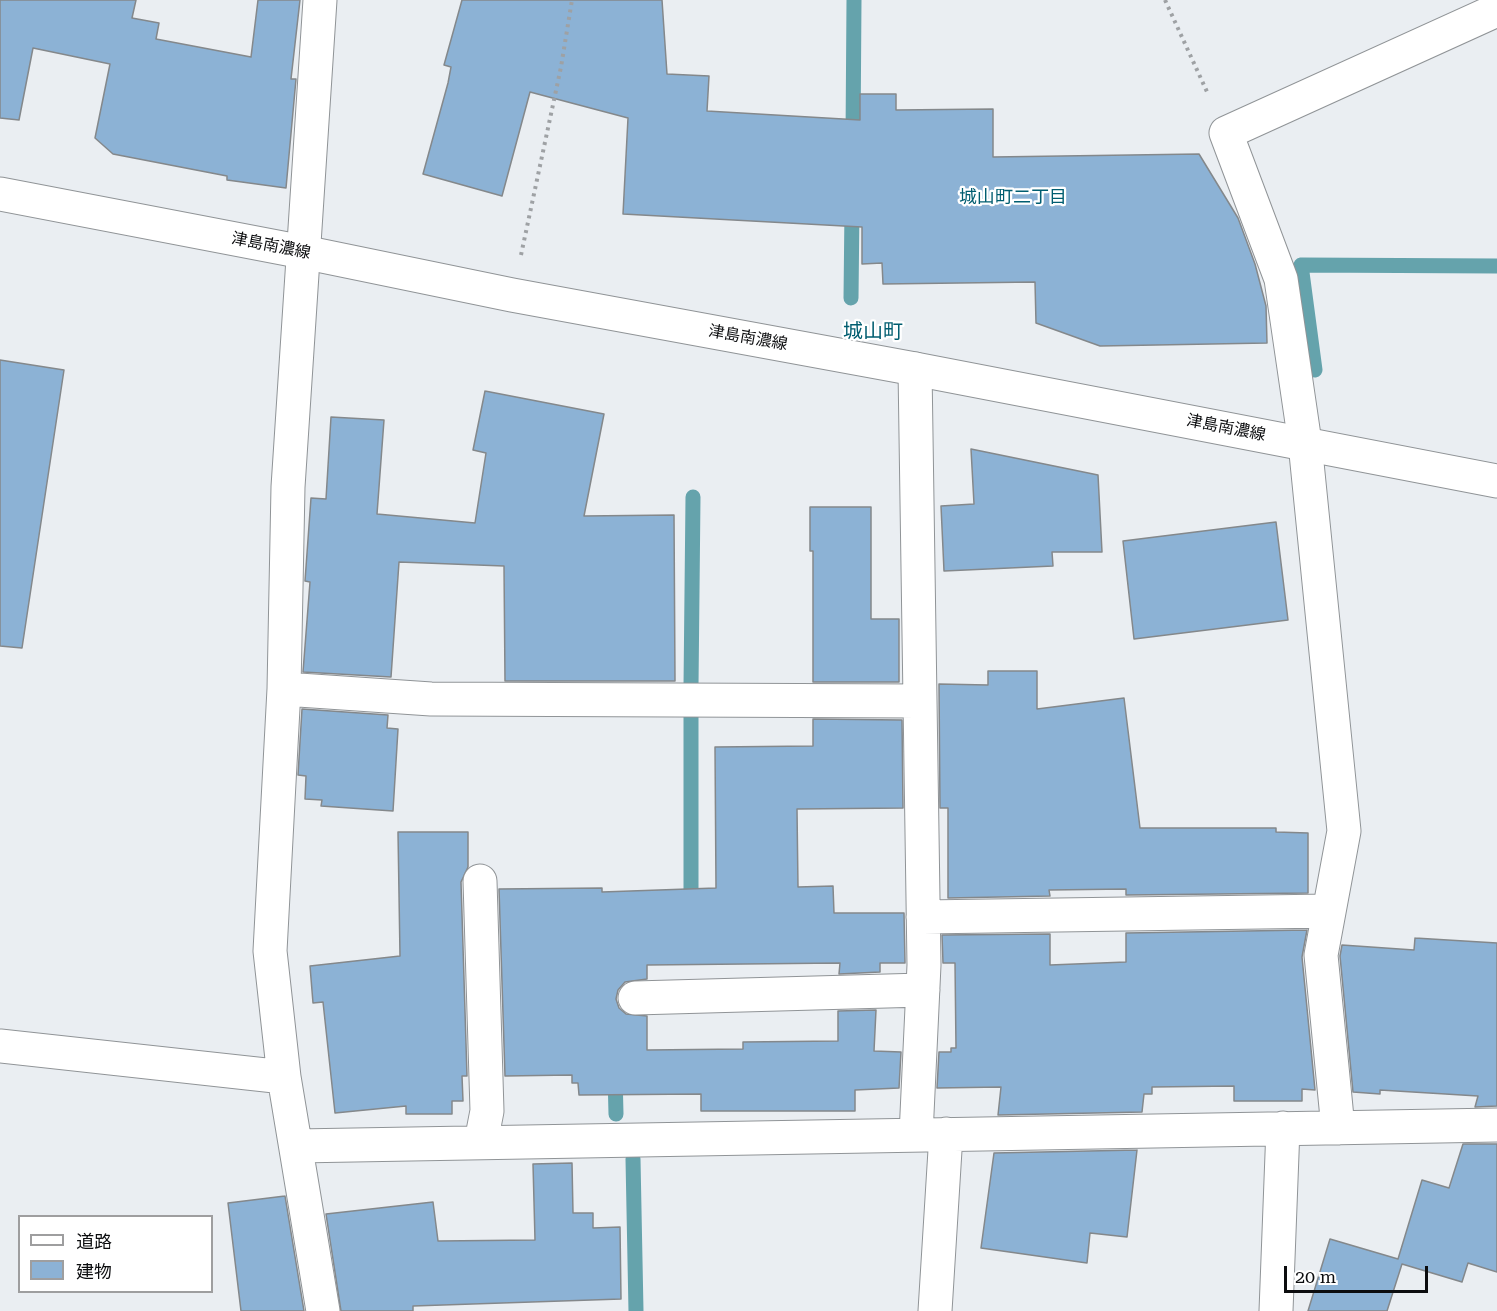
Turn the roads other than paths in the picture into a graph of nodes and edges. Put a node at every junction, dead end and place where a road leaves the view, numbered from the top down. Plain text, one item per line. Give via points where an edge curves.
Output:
1 (320, 0) edge
2 (1497, 10) edge
3 (0, 194) edge
4 (303, 252) junction
5 (915, 369) junction
6 (1305, 443) junction
7 (1497, 481) edge
8 (284, 689) junction
9 (920, 701) junction
10 (480, 881) dead end
11 (1329, 911) junction
12 (923, 917) junction
13 (923, 990) junction
14 (634, 998) dead end
15 (0, 1046) edge
16 (284, 1077) junction
17 (1497, 1125) edge
18 (1283, 1128) junction
19 (1338, 1128) junction
20 (931, 1135) junction
21 (481, 1142) junction
22 (297, 1146) junction
23 (323, 1311) edge
24 (935, 1311) edge
25 (1276, 1311) edge

1 - 4 street
2 - 6 street via 1226,133 1281,279
3 - 4 street, 津島南濃線
4 - 5 street, 津島南濃線 via 513,296
4 - 8 street via 288,487
5 - 6 street, 津島南濃線
5 - 9 street
6 - 7 street, 津島南濃線
6 - 11 street via 1344,831
8 - 9 street via 431,699
8 - 16 street via 270,951
9 - 12 street
10 - 21 street via 487,1111
11 - 12 street
11 - 19 street via 1321,955
12 - 13 street
13 - 14 street
13 - 20 street
15 - 16 street
16 - 22 street
17 - 19 street
18 - 19 street
18 - 20 street
18 - 25 street
20 - 21 street
20 - 24 street
21 - 22 street
22 - 23 street

